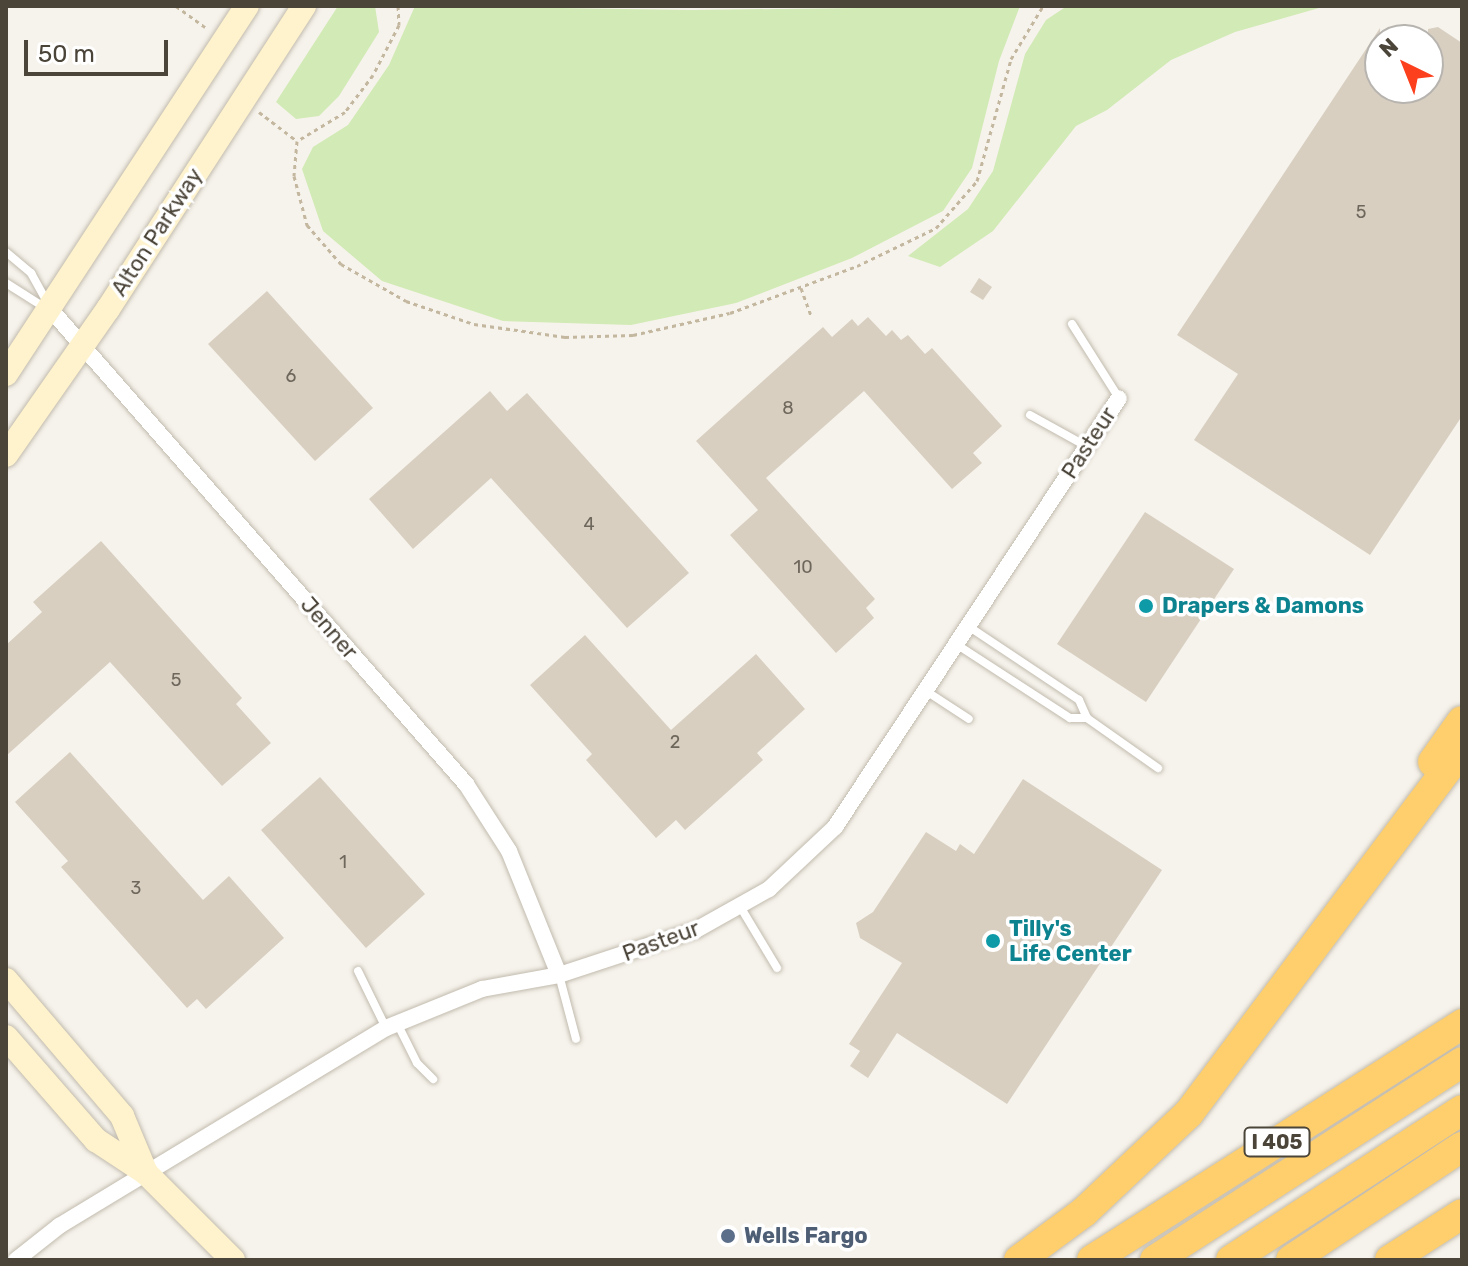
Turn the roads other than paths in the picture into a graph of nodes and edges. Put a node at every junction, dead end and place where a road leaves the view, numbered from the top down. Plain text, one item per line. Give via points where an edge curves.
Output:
1 (247, 6) edge
2 (304, 6) edge
3 (6, 252) edge
4 (6, 283) edge
5 (52, 311) junction
6 (1072, 324) dead end
7 (82, 345) junction
8 (6, 374) edge
9 (1119, 398) joint
10 (1030, 415) dead end
11 (1087, 447) junction
12 (6, 455) edge
13 (968, 626) junction
14 (956, 644) junction
15 (925, 690) junction
16 (1087, 718) junction
17 (969, 719) dead end
18 (1462, 721) edge
19 (1462, 749) edge
20 (1158, 768) dead end
21 (741, 908) junction
22 (777, 968) dead end
23 (358, 971) dead end
24 (559, 975) junction
25 (6, 980) edge
26 (1462, 1024) edge
27 (392, 1025) junction
28 (6, 1037) edge
29 (576, 1039) dead end
30 (1462, 1062) edge
31 (433, 1079) dead end
32 (1462, 1110) edge
33 (1189, 1113) junction
34 (1462, 1147) edge
35 (146, 1173) junction
36 (1462, 1214) edge
37 (16, 1260) edge
38 (233, 1260) edge
39 (1019, 1260) edge
40 (1092, 1260) edge
41 (1155, 1260) edge
42 (1231, 1260) edge
43 (1291, 1260) edge
44 (1390, 1260) edge

1 - 5 main road, Alton Parkway
2 - 7 main road, Alton Parkway
3 - 5 lane via 31,273
4 - 5 lane
5 - 7 street, Jenner
5 - 8 main road, Alton Parkway
6 - 9 lane
7 - 12 main road, Alton Parkway
7 - 24 street, Jenner via 466,784 509,851
9 - 11 street, Pasteur
10 - 11 lane
11 - 13 street, Pasteur
13 - 14 street, Pasteur
13 - 16 lane via 1079,700
14 - 15 street, Pasteur
14 - 16 lane via 1070,718
15 - 17 lane
15 - 21 street, Pasteur via 835,827 796,867
16 - 20 lane
18 - 33 highway
19 - 33 highway
21 - 22 lane
21 - 24 street, Pasteur via 673,939
23 - 27 lane
24 - 27 street, Pasteur via 482,989
24 - 29 lane
25 - 35 main road via 122,1116
26 - 40 highway, I 405
27 - 31 lane
27 - 35 street, Pasteur
28 - 35 main road via 96,1140
30 - 41 highway
32 - 42 highway
33 - 39 highway via 1084,1212
34 - 43 highway
35 - 37 street, Pasteur via 59,1226
35 - 38 main road
36 - 44 highway

